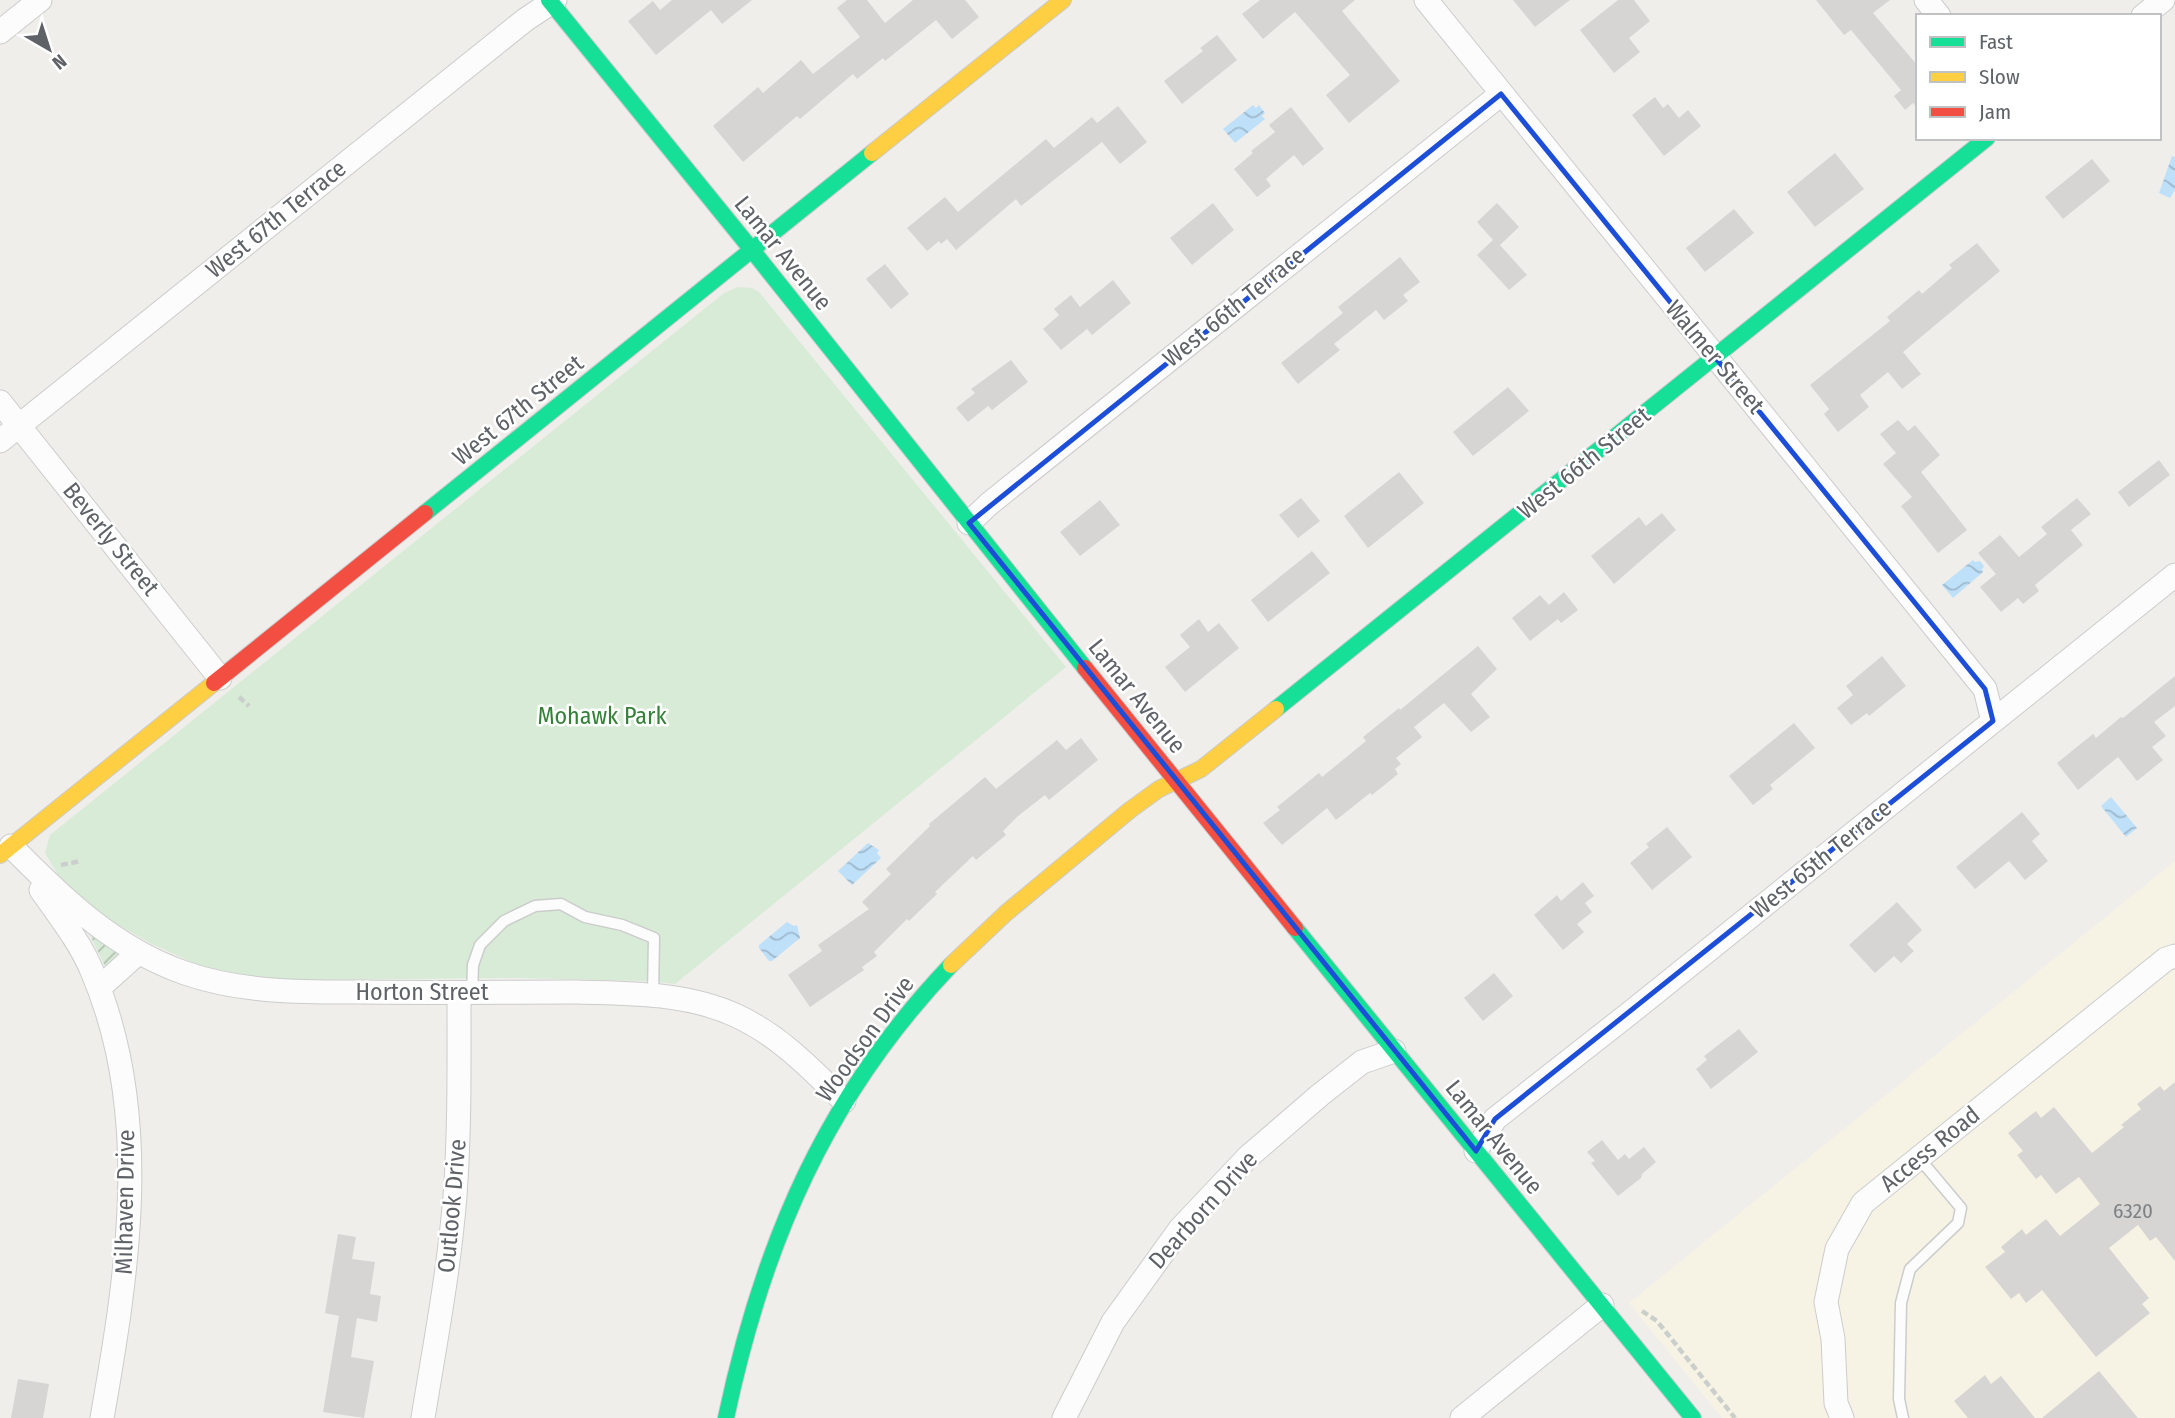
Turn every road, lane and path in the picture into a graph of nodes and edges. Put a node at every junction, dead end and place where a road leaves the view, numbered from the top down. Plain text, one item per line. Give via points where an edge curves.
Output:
1 (40, 0) edge
2 (1063, 0) edge
3 (1426, 0) edge
4 (1926, 0) edge
5 (2163, 0) edge
6 (552, 1) edge
7 (1937, 14) edge
8 (2146, 14) edge
9 (0, 32) edge
10 (1501, 94) junction
11 (1985, 140) edge
12 (752, 250) junction
13 (1716, 357) junction
14 (0, 402) edge
15 (19, 425) junction
16 (0, 441) edge
17 (969, 523) junction
18 (2175, 575) edge
19 (220, 678) junction
20 (1993, 720) junction
21 (1176, 781) junction
22 (5, 851) edge
23 (81, 861) dead end
24 (56, 863) dead end
25 (138, 953) junction
26 (2175, 956) edge
27 (99, 988) junction
28 (466, 993) junction
29 (653, 995) junction
30 (1394, 1051) junction
31 (844, 1101) junction
32 (1476, 1151) junction
33 (1919, 1158) junction
34 (1602, 1305) junction
35 (102, 1418) edge
36 (423, 1418) edge
37 (726, 1418) edge
38 (1064, 1418) edge
39 (1462, 1418) edge
40 (1693, 1418) edge
41 (1842, 1418) edge
42 (1903, 1418) edge

1 - 9 street
2 - 12 street, West 67th Street
3 - 10 street, Walmer Street
4 - 7 street
5 - 8 street
6 - 12 street, Lamar Avenue
6 - 15 street, West 67th Terrace
10 - 13 street, Walmer Street
10 - 17 street, West 66th Terrace
11 - 13 street, West 66th Street
12 - 17 street, Lamar Avenue
12 - 19 street, West 67th Street
13 - 20 street, Walmer Street via 1985,689
13 - 21 street, West 66th Street via 1201,769
14 - 15 street, Beverly Street
15 - 16 street, West 67th Terrace
15 - 19 street, Beverly Street
17 - 21 street, Lamar Avenue
18 - 20 street, West 65th Terrace
19 - 22 street, West 67th Street
20 - 32 street, West 65th Terrace via 1494,1119
21 - 30 street, Lamar Avenue
21 - 31 street, Woodson Drive via 1154,792 974,942 913,1007
22 - 25 street, Horton Street
22 - 27 street, Milhaven Drive via 72,935
23 - 24 path
25 - 27 street
25 - 28 street, Horton Street via 185,974 272,990
26 - 33 street, Access Road
27 - 35 street, Milhaven Drive via 118,1053 130,1170 121,1315
28 - 29 street, Horton Street
28 - 29 lane via 480,945 504,921 535,906 561,904 585,917 654,938
28 - 36 street, Outlook Drive via 455,1199
29 - 31 street, Horton Street via 698,1002 762,1029 787,1046
30 - 32 street, Lamar Avenue
30 - 38 street, Dearborn Drive via 1362,1062 1320,1095 1248,1157 1180,1229 1113,1322
31 - 37 street, Woodson Drive via 789,1206 764,1267
32 - 34 street, Lamar Avenue
33 - 41 street, Access Road via 1863,1203 1837,1249 1826,1302 1836,1403
33 - 42 lane via 1961,1208 1958,1223 1910,1269 1901,1303 1899,1399
34 - 39 street
34 - 40 street, Lamar Avenue

